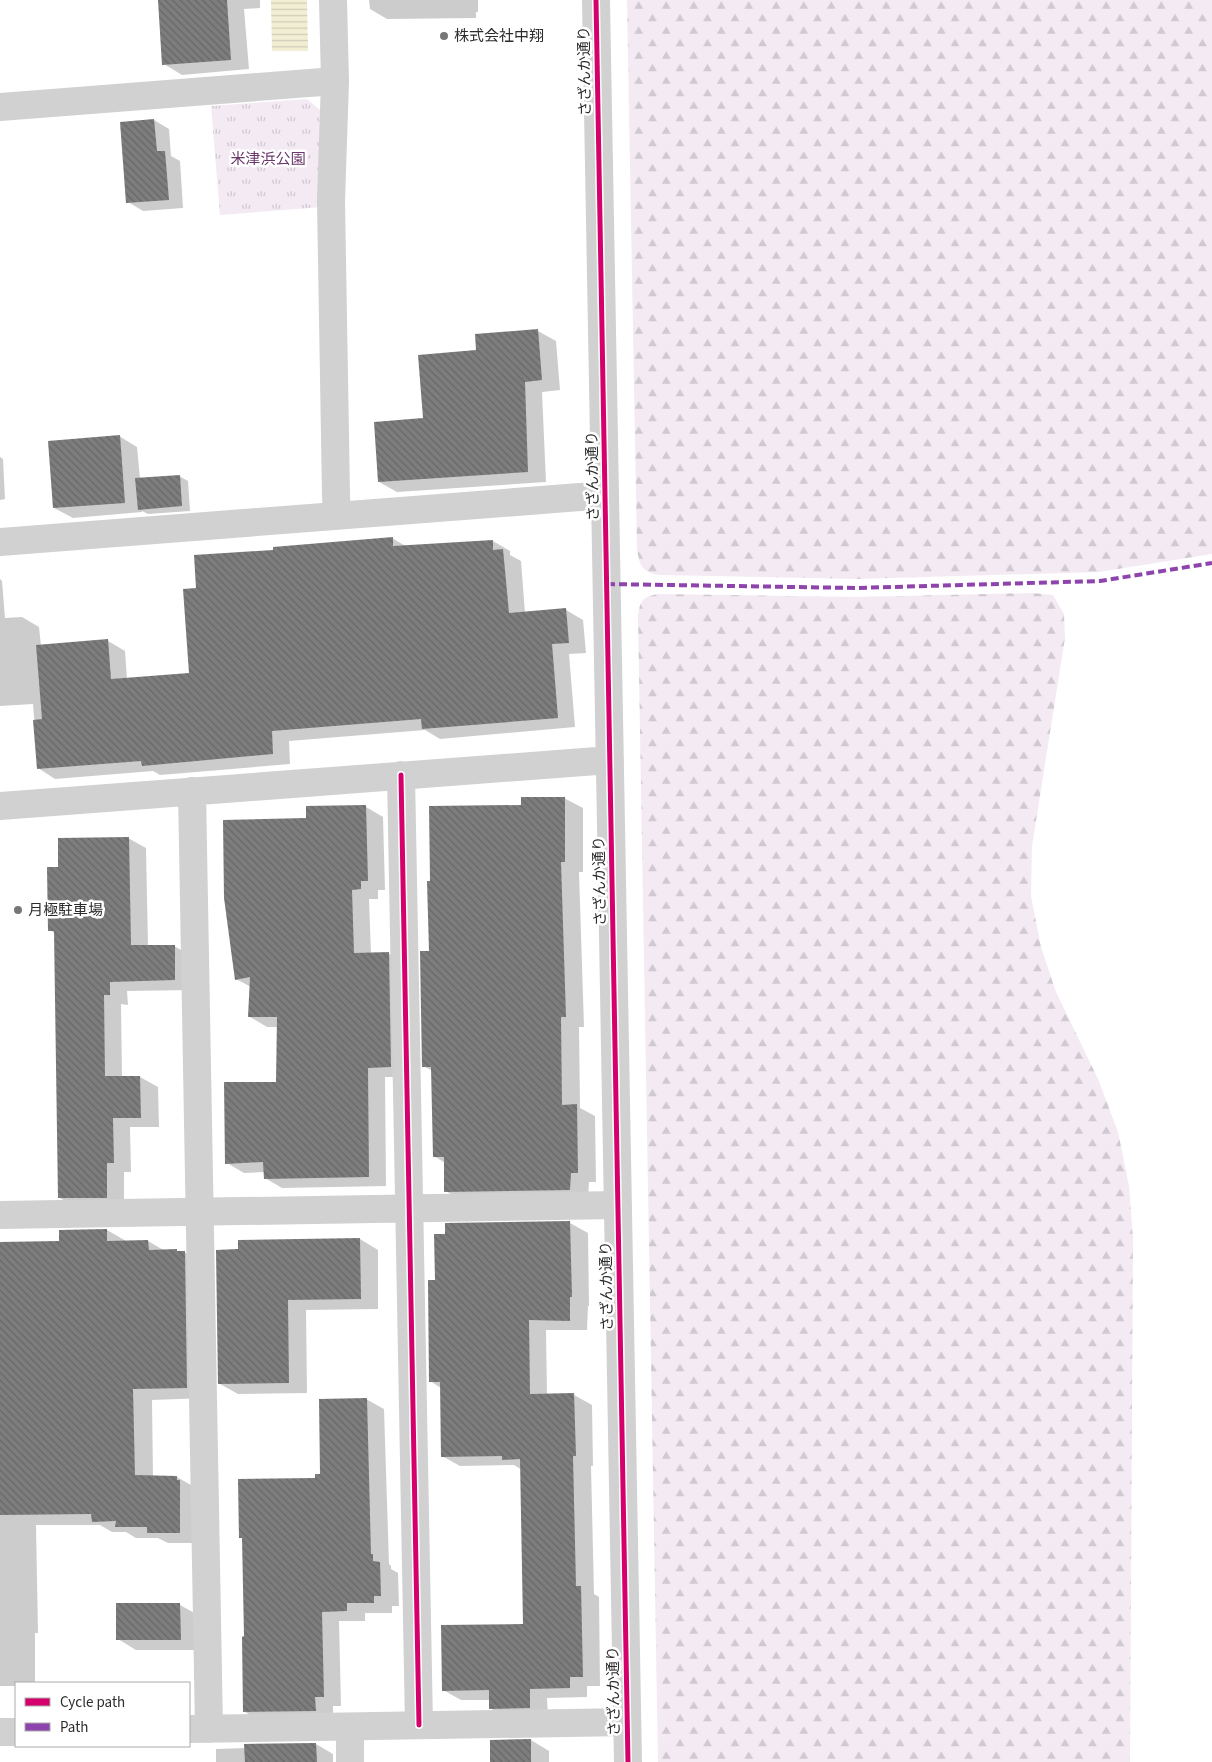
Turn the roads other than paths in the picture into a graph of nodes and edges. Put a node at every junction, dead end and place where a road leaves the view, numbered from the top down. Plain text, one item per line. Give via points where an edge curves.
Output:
1 (333, 0) edge
2 (596, 0) edge
3 (335, 81) junction
4 (0, 107) edge
5 (606, 496) junction
6 (337, 515) junction
7 (0, 542) edge
8 (610, 760) junction
9 (401, 775) junction
10 (192, 791) junction
11 (0, 806) edge
12 (618, 1205) junction
13 (409, 1208) junction
14 (200, 1212) junction
15 (0, 1215) edge
16 (627, 1722) junction
17 (418, 1725) junction
18 (350, 1727) junction
19 (199, 1729) edge
20 (0, 1732) edge
21 (15, 1732) edge
22 (350, 1762) edge
23 (628, 1762) edge

1 - 3 street
2 - 5 street, さざんか通り
3 - 4 street
3 - 6 street via 331,201
5 - 6 street
5 - 8 street, さざんか通り
6 - 7 street
8 - 9 street
8 - 12 street, さざんか通り
9 - 10 street
9 - 13 street
10 - 11 street
10 - 14 street
12 - 13 street
12 - 16 street, さざんか通り
13 - 14 street
13 - 17 street
14 - 15 street
14 - 19 street
16 - 17 street
16 - 23 street, さざんか通り
17 - 18 street
18 - 19 street
18 - 22 street
20 - 21 street

